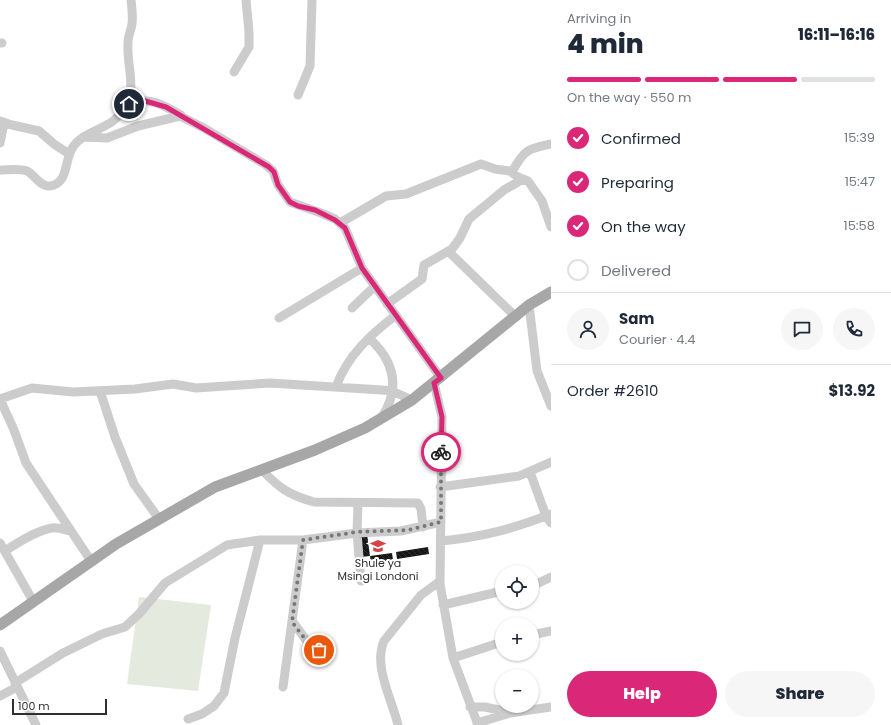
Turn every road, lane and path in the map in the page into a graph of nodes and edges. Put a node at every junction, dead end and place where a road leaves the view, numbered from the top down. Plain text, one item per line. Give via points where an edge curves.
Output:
1 (131, 0) edge
2 (246, 0) edge
3 (312, 0) edge
4 (234, 72) dead end
5 (298, 94) dead end
6 (129, 104) junction
7 (184, 117) junction
8 (2, 122) edge
9 (83, 138) junction
10 (0, 143) edge
11 (551, 144) edge
12 (69, 154) junction
13 (0, 170) edge
14 (512, 172) junction
15 (523, 179) junction
16 (340, 223) junction
17 (551, 227) edge
18 (448, 251) junction
19 (362, 268) junction
20 (375, 286) junction
21 (551, 292) edge
22 (387, 304) junction
23 (529, 305) junction
24 (352, 308) dead end
25 (396, 315) junction
26 (516, 317) junction
27 (279, 318) dead end
28 (369, 338) junction
29 (438, 380) junction
30 (541, 380) junction
31 (551, 380) edge
32 (336, 387) junction
33 (100, 391) junction
34 (392, 391) junction
35 (0, 399) edge
36 (412, 400) junction
37 (551, 406) edge
38 (381, 418) junction
39 (551, 462) edge
40 (262, 470) junction
41 (530, 472) junction
42 (440, 487) junction
43 (358, 503) junction
44 (549, 517) edge
45 (159, 519) junction
46 (441, 522) junction
47 (422, 526) junction
48 (71, 531) junction
49 (357, 532) junction
50 (260, 540) junction
51 (303, 540) junction
52 (441, 541) junction
53 (3, 547) edge
54 (91, 561) junction
55 (551, 577) edge
56 (361, 581) dead end
57 (440, 581) junction
58 (539, 583) edge
59 (495, 593) edge
60 (33, 601) junction
61 (444, 605) junction
62 (292, 622) junction
63 (0, 625) edge
64 (551, 631) edge
65 (539, 634) edge
66 (450, 643) junction
67 (495, 644) edge
68 (319, 650) dead end
69 (0, 651) edge
70 (470, 652) junction
71 (453, 658) junction
72 (16, 685) junction
73 (283, 687) dead end
74 (0, 696) edge
75 (470, 707) junction
76 (551, 707) edge
77 (495, 709) edge
78 (539, 709) edge
79 (510, 713) edge
80 (188, 719) dead end
81 (477, 724) edge
82 (36, 725) edge
83 (398, 725) edge

1 - 6 street via 132,23 128,42 132,85
2 - 4 street via 248,47
3 - 5 street via 310,66
6 - 7 street via 139,100 148,101
6 - 9 street via 112,122
7 - 9 street via 172,116 133,127 107,138
7 - 16 street via 269,167 274,172 278,185 293,204 315,210
8 - 10 street
8 - 12 street via 39,131
9 - 12 street via 73,145
11 - 14 street via 525,152
12 - 13 street via 62,180 50,186 42,184 28,171
14 - 15 street
14 - 16 street via 480,164 406,194 386,196
15 - 17 street via 530,182 542,201
15 - 18 street via 504,190 468,218 456,245
16 - 19 street via 350,237
18 - 22 street via 424,265 422,279
18 - 26 street
19 - 20 street
19 - 27 street
20 - 22 street
20 - 24 street
21 - 23 main road
22 - 25 street
23 - 26 main road
23 - 30 street via 534,358
25 - 28 street
25 - 29 street
26 - 29 main road
28 - 32 street via 346,365
28 - 34 street via 380,348 389,364
29 - 36 main road
29 - 42 street via 442,417
30 - 31 street
30 - 37 street
32 - 33 street via 270,383 196,388 173,384
32 - 34 street
33 - 35 street via 73,392 32,388
33 - 45 street via 134,484
34 - 36 street
34 - 38 street via 390,405
35 - 48 street via 26,463
36 - 38 main road
38 - 40 main road via 366,428
39 - 41 street
40 - 43 street via 281,489 298,497 323,503
40 - 45 main road via 215,487
41 - 42 street via 519,476
41 - 44 street
42 - 46 street
43 - 47 street via 418,503
43 - 49 street
44 - 52 street via 499,532
45 - 54 main road
46 - 47 street
46 - 52 street
47 - 49 street via 386,532
48 - 53 street via 48,529
48 - 54 street
49 - 51 street
49 - 56 street
50 - 51 street
50 - 72 street via 222,547 165,583 128,625 102,634 63,654
50 - 80 street via 236,632 224,693 214,706
51 - 62 street
52 - 57 street
53 - 60 street
54 - 60 main road
55 - 58 street
57 - 61 street
57 - 83 street via 421,595 381,648 384,678
59 - 61 street
60 - 63 main road
61 - 66 street
62 - 68 street via 309,644
62 - 73 street
64 - 65 street
66 - 70 street
66 - 71 street
67 - 70 street
69 - 72 street
70 - 71 street
71 - 75 street
72 - 74 street
72 - 82 street
75 - 77 street
75 - 81 street
76 - 78 street
79 - 81 street

